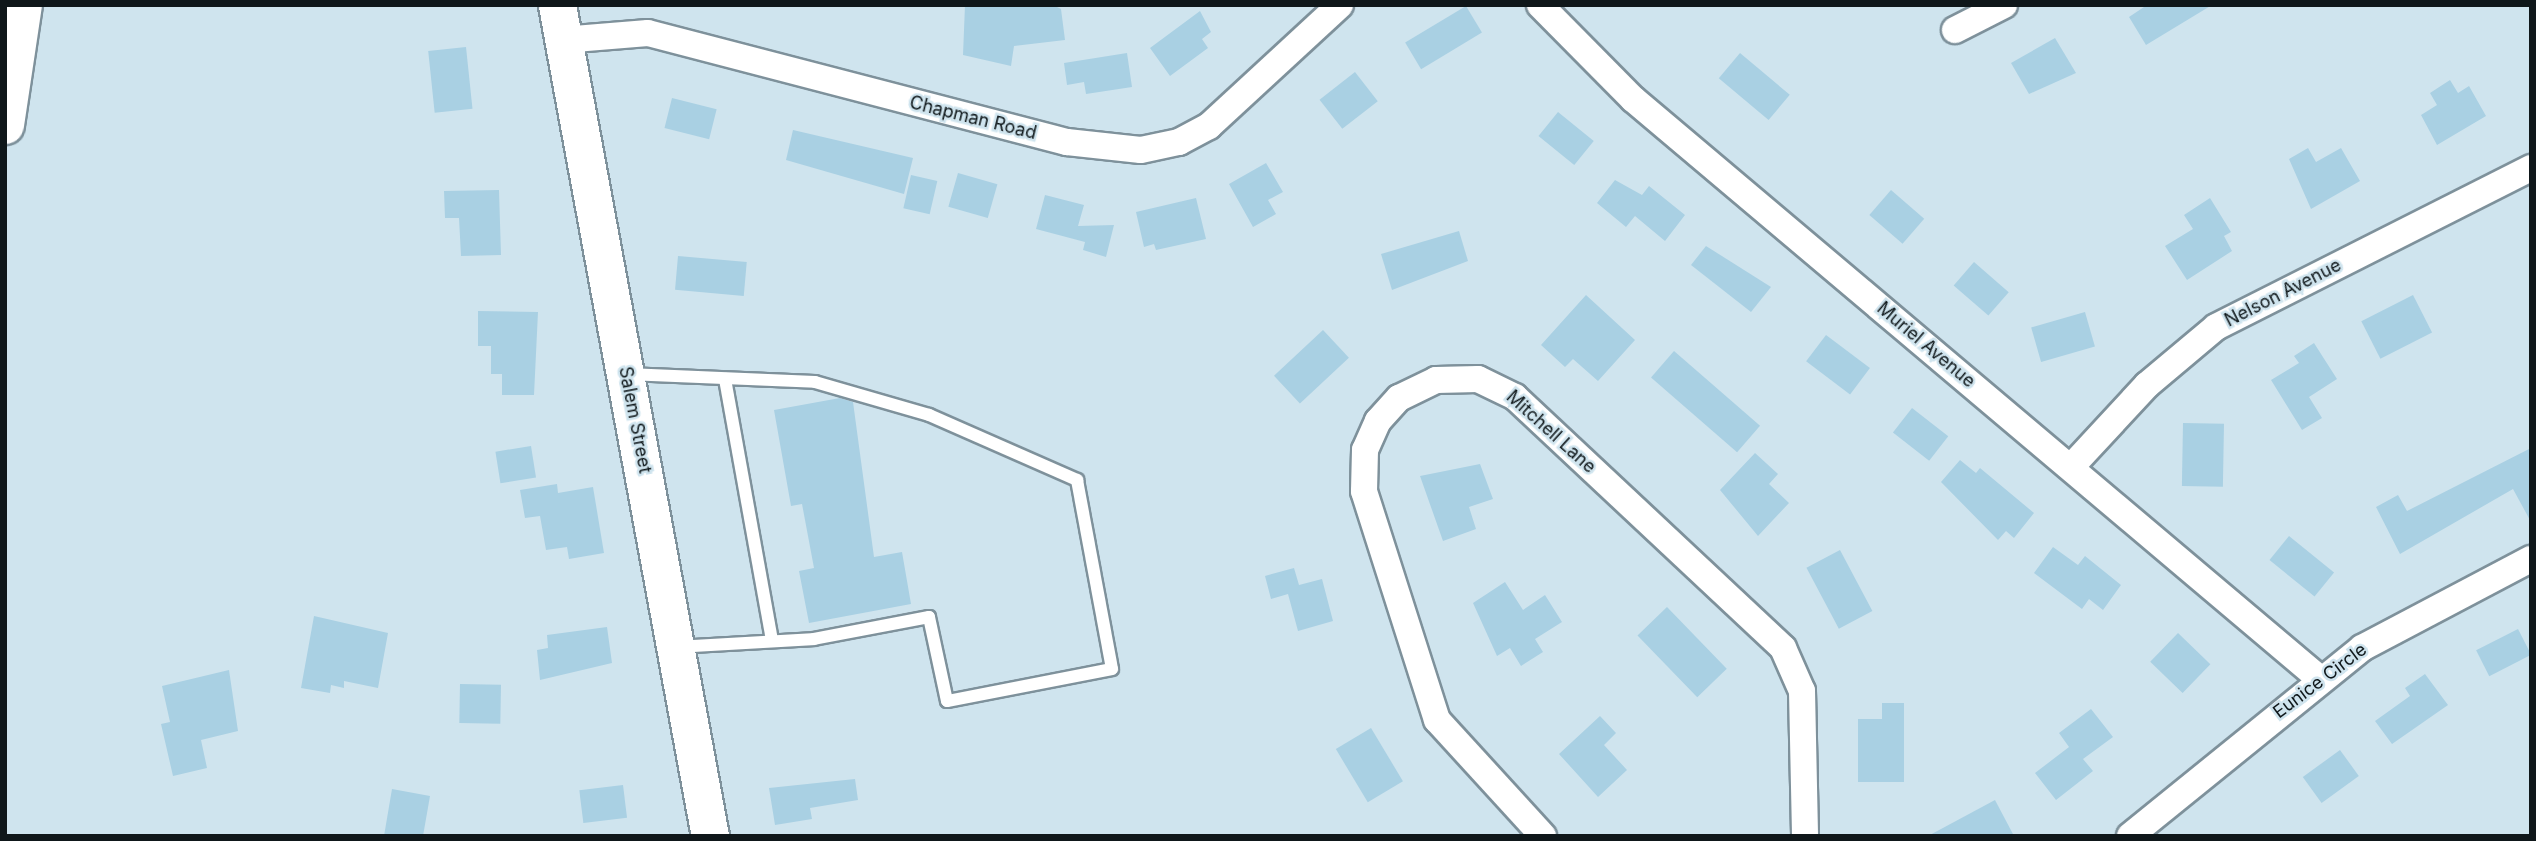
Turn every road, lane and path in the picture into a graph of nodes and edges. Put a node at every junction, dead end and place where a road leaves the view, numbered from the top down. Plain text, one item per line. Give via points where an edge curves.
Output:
1 (23, 5) edge
2 (1340, 5) edge
3 (1540, 5) edge
4 (2004, 5) edge
5 (559, 23) edge
6 (1955, 30) dead end
7 (5, 125) edge
8 (2531, 168) edge
9 (626, 374) junction
10 (725, 379) junction
11 (2071, 467) junction
12 (2531, 559) edge
13 (772, 640) junction
14 (677, 647) junction
15 (2319, 678) junction
16 (710, 836) edge
17 (1542, 836) edge
18 (1805, 836) edge
19 (2130, 836) edge

1 - 7 highway
2 - 5 street, Chapman Road via 1209,126 1179,142 1141,150 1067,142 648,33
3 - 11 street, Muriel Avenue via 1633,99
4 - 6 street
5 - 9 main road, Salem Street
8 - 11 street, Nelson Avenue via 2216,327 2147,385
9 - 10 lane
9 - 14 main road, Salem Street
10 - 13 lane
10 - 13 lane via 815,383 929,415 1077,480 1112,669 947,701 929,617 814,639
11 - 15 street, Muriel Avenue
12 - 15 street, Eunice Circle via 2399,625
13 - 14 lane
14 - 16 main road, Salem Street
15 - 19 street, Eunice Circle
17 - 18 street, Mitchell Lane via 1437,720 1364,491 1365,450 1378,421 1407,392 1436,380 1478,379 1515,397 1783,648 1802,691

